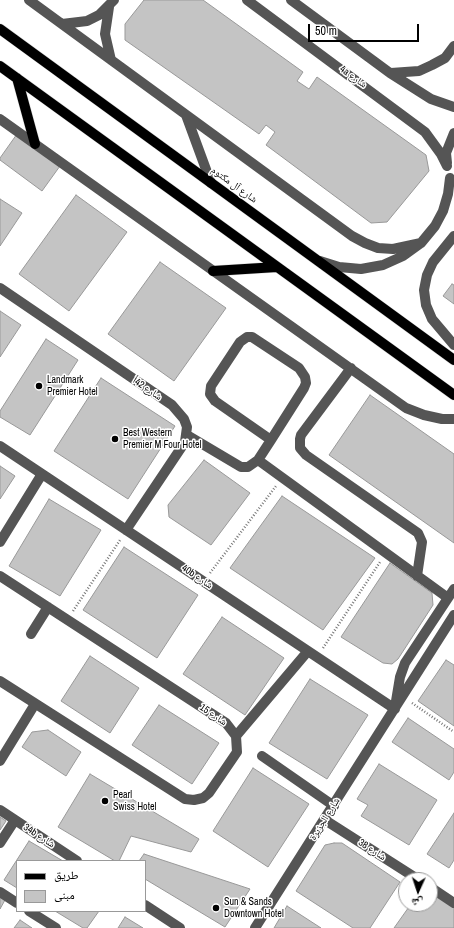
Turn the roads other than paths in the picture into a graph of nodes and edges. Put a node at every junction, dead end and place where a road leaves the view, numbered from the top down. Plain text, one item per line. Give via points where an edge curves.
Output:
1 (29, 0) edge
2 (246, 0) edge
3 (291, 0) edge
4 (111, 4) edge
5 (62, 24) junction
6 (0, 29) edge
7 (454, 46) edge
8 (111, 60) junction
9 (450, 60) edge
10 (0, 66) edge
11 (390, 73) junction
12 (17, 78) junction
13 (454, 107) edge
14 (186, 115) junction
15 (0, 119) edge
16 (454, 132) edge
17 (35, 144) junction
18 (447, 166) junction
19 (452, 181) edge
20 (211, 183) junction
21 (454, 236) edge
22 (421, 243) junction
23 (318, 261) junction
24 (277, 267) junction
25 (213, 270) junction
26 (0, 288) edge
27 (454, 345) edge
28 (454, 360) edge
29 (351, 368) junction
30 (454, 395) edge
31 (454, 419) edge
32 (187, 435) junction
33 (272, 440) junction
34 (0, 446) edge
35 (258, 460) junction
36 (42, 474) junction
37 (126, 530) junction
38 (0, 542) edge
39 (0, 576) edge
40 (417, 576) junction
41 (451, 593) edge
42 (48, 607) junction
43 (454, 615) edge
44 (31, 634) dead end
45 (312, 654) junction
46 (0, 681) edge
47 (35, 704) junction
48 (394, 708) junction
49 (236, 736) junction
50 (262, 756) dead end
51 (0, 761) edge
52 (334, 806) junction
53 (0, 810) edge
54 (15, 820) junction
55 (325, 820) junction
56 (0, 843) edge
57 (76, 860) edge
58 (406, 872) edge
59 (0, 892) edge
60 (438, 892) edge
61 (16, 902) edge
62 (454, 903) edge
63 (146, 906) edge
64 (31, 912) edge
65 (56, 928) edge
66 (180, 928) edge
67 (255, 928) edge

1 - 5 street
2 - 18 street, 4a شارع via 425,132
3 - 11 street
4 - 5 street via 87,21
4 - 8 street via 105,34
5 - 8 street
6 - 20 main road, شارع آل مكتوم
7 - 9 street
8 - 14 street
9 - 11 street via 419,71
10 - 12 main road
11 - 13 street via 431,99
12 - 17 main road
12 - 24 main road
14 - 20 street
14 - 22 street via 352,236 378,248 393,249
15 - 17 street
16 - 18 street via 446,153
17 - 25 street
18 - 19 street
19 - 22 street via 443,211
20 - 23 main road, شارع آل مكتوم
21 - 27 street via 433,262 424,290 426,305 432,319
22 - 23 street via 403,256 361,269 339,267
23 - 28 main road, شارع آل مكتوم
24 - 25 main road
24 - 30 main road
25 - 29 street
26 - 32 street, شارع 42أ via 177,409 184,419
29 - 31 street via 406,408 424,415
29 - 40 street via 301,435 300,448 306,455 418,533 422,542
32 - 35 street via 241,467 248,467
32 - 37 street via 182,449
33 - 33 street via 304,388 305,377 299,368 256,339 247,337 240,342 211,386 210,394 215,401
33 - 35 street
34 - 36 street, 40b شارع
35 - 40 street
36 - 37 street, 40b شارع
36 - 38 street
37 - 45 street, 40b شارع
39 - 42 street, شارع 15
40 - 41 street
41 - 48 street, شارع الجزيرة via 405,663
42 - 44 street
42 - 49 street, شارع 15 via 226,723
43 - 48 street, شارع الجزيرة
45 - 48 street, 40b شارع
45 - 49 street
46 - 47 street
47 - 49 street via 185,799 194,800 210,793 236,752
47 - 51 street
48 - 52 street, شارع الجزيرة
50 - 52 street
52 - 55 street, شارع الجزيرة
53 - 54 street, 34b شارع
54 - 56 street
54 - 57 street, 34b شارع
55 - 58 street, شارع 38
55 - 67 street, شارع الجزيرة
59 - 61 street
60 - 62 street
63 - 66 street
64 - 65 street

